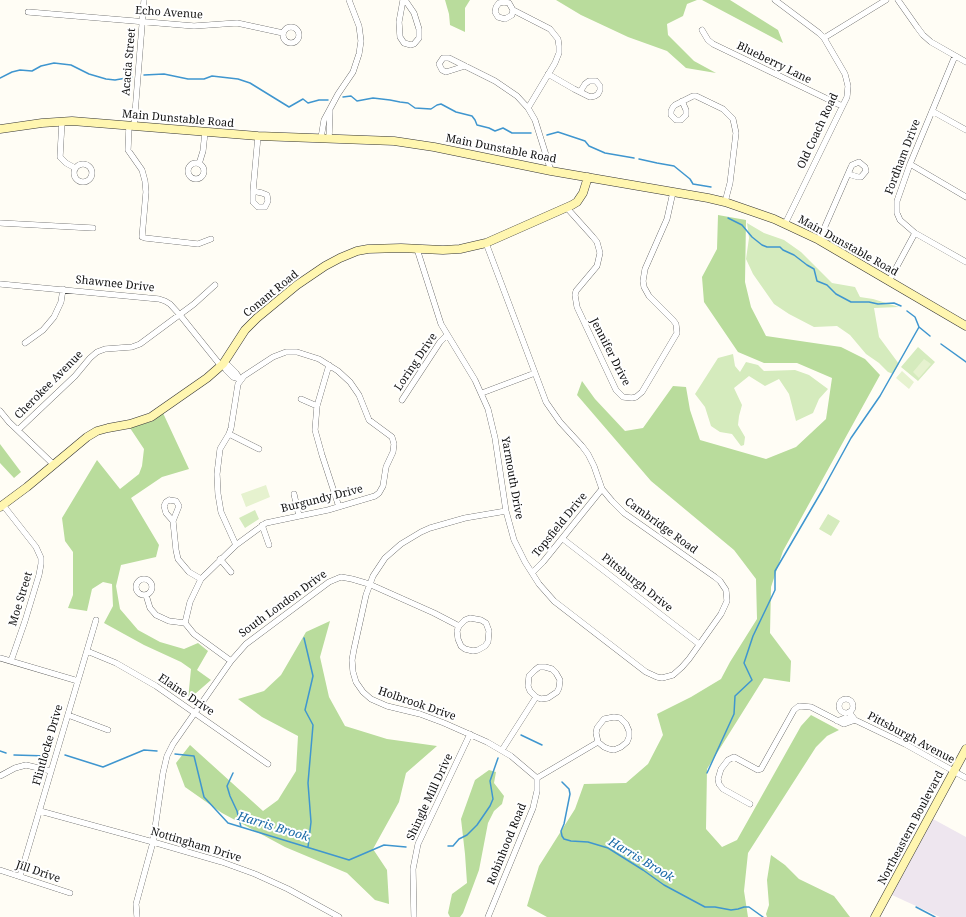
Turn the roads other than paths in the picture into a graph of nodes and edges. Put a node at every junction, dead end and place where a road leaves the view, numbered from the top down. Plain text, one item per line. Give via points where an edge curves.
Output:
1 (144, 0) edge
2 (349, 0) edge
3 (404, 0) edge
4 (775, 0) edge
5 (886, 0) edge
6 (898, 0) edge
7 (513, 10) dead end
8 (28, 12) dead end
9 (143, 22) junction
10 (702, 30) dead end
11 (284, 33) dead end
12 (824, 38) junction
13 (955, 56) junction
14 (966, 62) edge
15 (465, 66) dead end
16 (548, 74) junction
17 (580, 92) dead end
18 (682, 101) dead end
19 (842, 106) junction
20 (528, 108) junction
21 (932, 111) junction
22 (62, 121) junction
23 (132, 126) junction
24 (0, 129) edge
25 (966, 130) edge
26 (205, 132) junction
27 (258, 136) junction
28 (325, 139) junction
29 (200, 164) dead end
30 (910, 164) junction
31 (75, 168) dead end
32 (552, 171) junction
33 (848, 174) dead end
34 (588, 177) junction
35 (253, 191) dead end
36 (673, 192) junction
37 (966, 197) edge
38 (725, 202) junction
39 (567, 208) junction
40 (0, 223) edge
41 (785, 224) junction
42 (93, 228) dead end
43 (915, 233) junction
44 (211, 239) dead end
45 (819, 240) junction
46 (486, 243) junction
47 (417, 249) junction
48 (966, 262) edge
49 (889, 281) junction
50 (0, 284) edge
51 (215, 285) dead end
52 (63, 289) junction
53 (180, 315) junction
54 (966, 326) edge
55 (447, 335) junction
56 (24, 343) dead end
57 (222, 365) junction
58 (329, 365) junction
59 (535, 372) junction
60 (240, 379) junction
61 (482, 393) junction
62 (301, 399) dead end
63 (402, 400) dead end
64 (317, 406) junction
65 (0, 411) edge
66 (18, 430) junction
67 (229, 434) junction
68 (259, 450) dead end
69 (53, 464) junction
70 (602, 489) junction
71 (294, 494) dead end
72 (2, 506) edge
73 (339, 507) junction
74 (506, 511) junction
75 (299, 516) junction
76 (173, 521) dead end
77 (262, 525) junction
78 (562, 539) junction
79 (236, 545) junction
80 (269, 546) dead end
81 (220, 559) junction
82 (231, 572) dead end
83 (532, 574) junction
84 (200, 579) junction
85 (369, 584) junction
86 (146, 595) dead end
87 (96, 620) dead end
88 (185, 623) junction
89 (459, 626) junction
90 (699, 644) junction
91 (87, 650) junction
92 (0, 658) edge
93 (11, 661) junction
94 (231, 661) junction
95 (78, 681) junction
96 (536, 697) junction
97 (849, 712) dead end
98 (194, 713) junction
99 (68, 715) junction
100 (855, 720) junction
101 (108, 730) dead end
102 (470, 734) junction
103 (598, 742) junction
104 (966, 749) edge
105 (502, 750) junction
106 (268, 764) dead end
107 (51, 771) junction
108 (954, 771) junction
109 (0, 776) edge
110 (537, 778) junction
111 (966, 778) edge
112 (750, 804) dead end
113 (40, 811) junction
114 (153, 842) junction
115 (0, 870) edge
116 (20, 876) junction
117 (70, 893) dead end
118 (137, 917) edge
119 (339, 917) edge
120 (414, 917) edge
121 (489, 917) edge
122 (875, 917) edge

1 - 9 street, Acacia Street
2 - 28 street via 359,26 359,54 353,72 330,110
3 - 3 street via 414,13 419,29 419,38 411,45 404,43 400,37 399,22
4 - 12 street, Old Coach Road
5 - 12 street
6 - 13 street via 923,35
7 - 16 street via 544,25 558,39 559,53
8 - 9 street, Echo Avenue
9 - 11 street, Echo Avenue via 194,26 237,23
9 - 23 street, Acacia Street
10 - 19 street, Blueberry Lane via 713,44
12 - 19 street, Old Coach Road via 847,81 848,92
13 - 14 street
13 - 21 street, Fordham Drive
15 - 20 street via 500,83
16 - 17 street
16 - 20 street
18 - 38 street via 698,96 723,109 734,119 736,133
19 - 41 street, Old Coach Road
20 - 32 street
21 - 25 street
21 - 30 street, Fordham Drive
22 - 23 main road, Main Dunstable Road
22 - 24 main road, Main Dunstable Road
22 - 31 street via 60,157
23 - 26 main road, Main Dunstable Road
23 - 44 street, Acacia Street via 128,150 142,170 146,192 142,237 198,244
26 - 27 main road, Main Dunstable Road
26 - 29 street
27 - 28 main road, Main Dunstable Road
27 - 35 street
28 - 32 main road, Main Dunstable Road via 412,143
30 - 37 street
30 - 43 street, Fordham Drive via 896,209 900,220
32 - 34 main road, Main Dunstable Road
33 - 45 street
34 - 36 main road, Main Dunstable Road
34 - 39 main road, Conant Road via 581,198
36 - 38 main road, Main Dunstable Road
36 - 39 street, Jennifer Drive via 667,219 645,269 643,281 649,296 676,324 677,333 642,392 632,398 623,397 616,390 577,307 576,290 594,271 600,253 593,237
38 - 41 main road, Main Dunstable Road
39 - 46 main road, Conant Road
40 - 42 street
41 - 45 main road, Main Dunstable Road
43 - 48 street, Fordham Drive
43 - 49 street
45 - 49 main road, Main Dunstable Road
46 - 47 main road, Conant Road via 460,249
46 - 59 street, Cambridge Road
47 - 55 street, Yarmouth Drive via 437,314
47 - 57 main road, Conant Road via 362,250 325,266 257,318 245,330
49 - 54 main road, Main Dunstable Road
50 - 52 street, Shawnee Drive
51 - 53 street, Cherokee Avenue
52 - 53 street, Shawnee Drive via 159,299 170,304
52 - 56 street via 61,302 54,317 43,330
53 - 57 street, Shawnee Drive
53 - 66 street, Cherokee Avenue via 136,346 97,352
55 - 61 street, Yarmouth Drive
55 - 63 street, Loring Drive
57 - 60 street via 233,377
57 - 69 main road, Conant Road via 151,417 97,431
58 - 60 street, Burgundy Drive via 303,353 286,352 266,361
58 - 64 street
58 - 73 street, Burgundy Drive via 350,382 359,394 369,420 392,437 394,444 379,493
59 - 61 street
59 - 70 street, Cambridge Road via 550,408 588,454
60 - 67 street
61 - 74 street, Yarmouth Drive via 495,438
62 - 64 street
64 - 73 street via 314,422 316,436
65 - 66 street
66 - 69 street
67 - 68 street
67 - 79 street via 219,455 218,490 224,519
69 - 72 main road, Conant Road
70 - 78 street, Topsfield Drive
70 - 90 street, Cambridge Road via 624,513 706,570 724,586 728,596 725,607
71 - 75 street
72 - 93 street, Moe Street via 36,548 41,564
73 - 75 street, Burgundy Drive
74 - 83 street, Yarmouth Drive via 514,540
74 - 85 street, Holbrook Drive via 465,518 420,532 385,558
75 - 77 street, Burgundy Drive
76 - 84 street via 178,559 189,572
77 - 79 street, Burgundy Drive
77 - 80 street
78 - 83 street, Topsfield Drive
78 - 90 street, Pittsburgh Drive
79 - 81 street, Burgundy Drive
81 - 82 street
81 - 84 street, Burgundy Drive
83 - 90 street, Yarmouth Drive via 563,609 651,676 662,678 673,675
84 - 88 street, Burgundy Drive via 190,602
85 - 89 street, South London Drive
85 - 94 street, South London Drive via 345,577 336,578 250,640
85 - 102 street, Holbrook Drive via 352,660 356,682 363,692 379,703 433,719
86 - 88 street via 150,608 156,615 169,621
87 - 91 street, Flintlocke Drive
88 - 94 street via 194,634
89 - 89 street via 467,619 481,620 489,631 488,642 478,650 465,649 458,639
91 - 95 street, Flintlocke Drive
91 - 98 street, Elaine Drive via 141,677
92 - 93 street
93 - 95 street
94 - 98 street, South London Drive
95 - 99 street, Flintlocke Drive
96 - 96 street via 528,686 531,673 542,667 552,669 560,680 558,690 548,698
96 - 105 street
97 - 100 street, Pittsburgh Avenue
98 - 106 street, Elaine Drive
98 - 114 street, South London Drive via 167,756
99 - 101 street
99 - 107 street, Flintlocke Drive
100 - 108 street, Pittsburgh Avenue
100 - 112 street via 844,724 811,707 799,706 794,710 761,769 758,770 734,757 728,760 721,769 719,784 723,789
102 - 105 street, Holbrook Drive
102 - 120 street, Shingle Mill Drive via 418,844 413,869
103 - 103 street via 609,749 622,747 629,737 629,729 620,718 614,716 604,719 596,731
103 - 110 street
104 - 108 main road, Northeastern Boulevard
105 - 110 street, Holbrook Drive
107 - 109 street via 26,765
107 - 113 street, Flintlocke Drive
108 - 111 street, Pittsburgh Avenue
108 - 122 main road, Northeastern Boulevard
110 - 121 street, Robinhood Road via 533,808
113 - 114 street, Nottingham Drive
113 - 116 street, Flintlocke Drive
114 - 118 street, South London Drive via 136,904
114 - 119 street, Nottingham Drive via 208,857 255,874
115 - 116 street, Jill Drive
116 - 117 street, Jill Drive

